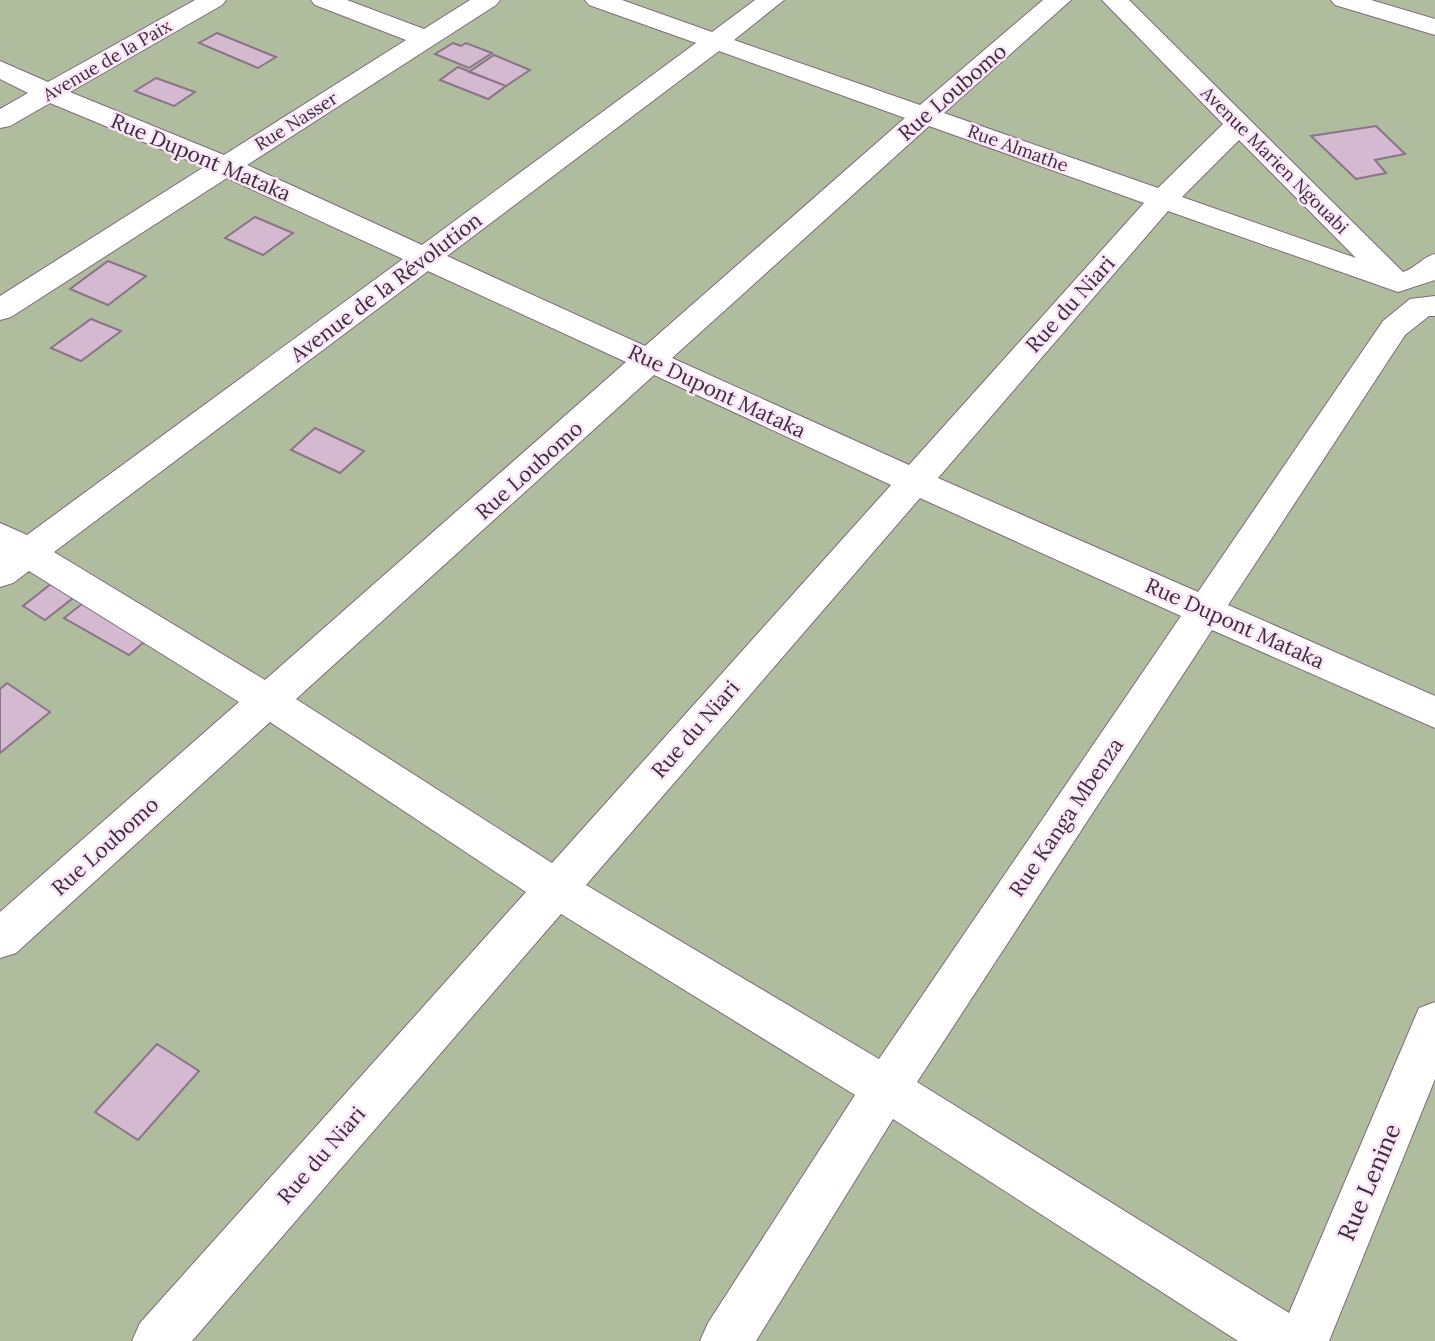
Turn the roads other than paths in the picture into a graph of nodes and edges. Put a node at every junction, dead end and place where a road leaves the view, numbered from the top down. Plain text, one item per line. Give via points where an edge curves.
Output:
1 (213, 0) edge
2 (324, 0) edge
3 (487, 0) edge
4 (597, 0) edge
5 (771, 0) edge
6 (1058, 0) edge
7 (1115, 0) edge
8 (1344, 0) edge
9 (1435, 27) edge
10 (425, 38) junction
11 (716, 41) junction
12 (0, 69) edge
13 (50, 93) junction
14 (926, 114) junction
15 (0, 120) edge
16 (1239, 124) junction
17 (225, 166) junction
18 (1162, 201) junction
19 (426, 257) junction
20 (1435, 263) edge
21 (1422, 304) edge
22 (0, 310) edge
23 (652, 361) junction
24 (913, 481) junction
25 (10, 554) edge
26 (1205, 608) junction
27 (268, 701) junction
28 (1435, 713) edge
29 (555, 888) junction
30 (0, 939) edge
31 (1435, 1023) edge
32 (886, 1088) junction
33 (158, 1341) edge
34 (726, 1341) edge
35 (1285, 1341) edge
36 (1303, 1341) edge

1 - 13 street, Avenue de la Paix
2 - 10 street
3 - 10 street, Rue Nasser
4 - 11 street, Rue Almathe
5 - 11 street, Avenue de la Révolution
6 - 14 street, Rue Loubomo
7 - 16 street, Avenue Marien Ngouabi
8 - 9 street
10 - 17 street, Rue Nasser
11 - 14 street, Rue Almathe
11 - 19 street, Avenue de la Révolution
12 - 13 street, Rue Dupont Mataka
13 - 15 street, Avenue de la Paix
13 - 17 street, Rue Dupont Mataka
14 - 18 street, Rue Almathe
14 - 23 street, Rue Loubomo
16 - 18 street, Rue du Niari
16 - 21 street, Avenue Marien Ngouabi
17 - 19 street, Rue Dupont Mataka
17 - 22 street, Rue Nasser
18 - 21 street, Rue Almathe
18 - 24 street, Rue du Niari
19 - 23 street, Rue Dupont Mataka
19 - 25 street, Avenue de la Révolution
20 - 21 street, Rue Kanga Mbenza via 1422,276
21 - 26 street, Rue Kanga Mbenza via 1394,328
23 - 24 street, Rue Dupont Mataka
23 - 27 street, Rue Loubomo
24 - 26 street, Rue Dupont Mataka
24 - 29 street, Rue du Niari
25 - 27 street
26 - 28 street, Rue Dupont Mataka
26 - 32 street, Rue Kanga Mbenza
27 - 29 street
27 - 30 street, Rue Loubomo
29 - 32 street
29 - 33 street, Rue du Niari
31 - 36 street, Rue Lenine
32 - 34 street, Rue Kanga Mbenza
32 - 35 street

